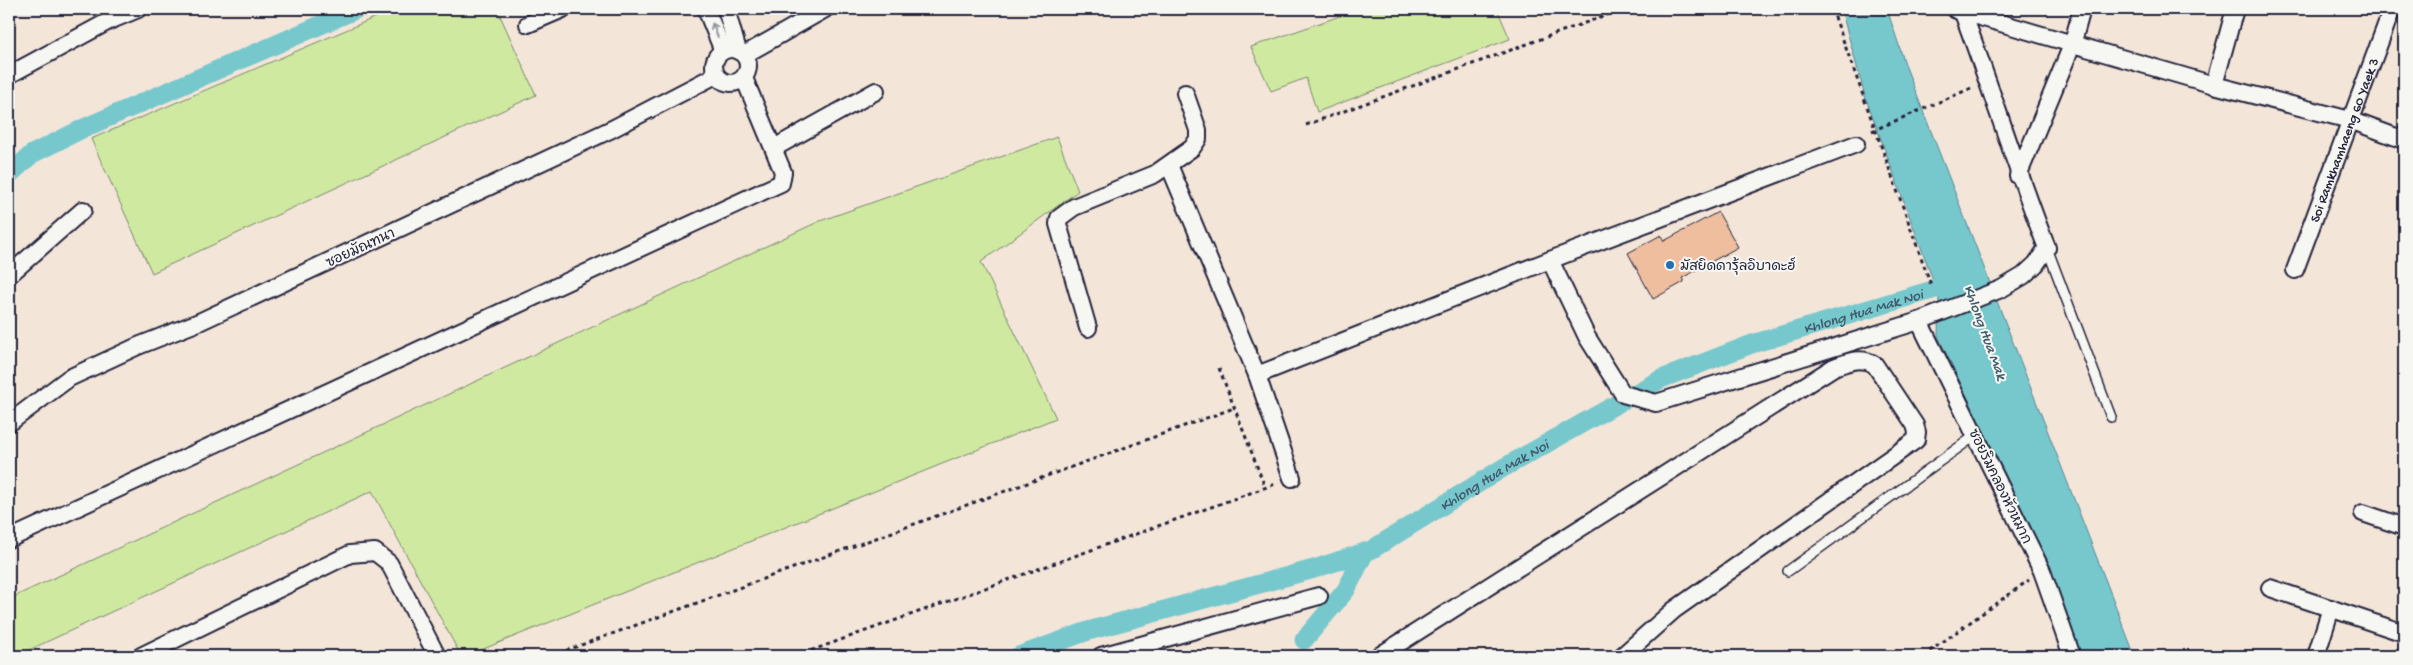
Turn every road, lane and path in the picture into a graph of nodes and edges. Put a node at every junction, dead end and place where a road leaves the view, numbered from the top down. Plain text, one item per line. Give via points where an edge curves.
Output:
1 (138, 9) edge
2 (563, 9) edge
3 (706, 9) edge
4 (726, 9) edge
5 (825, 9) edge
6 (1623, 9) edge
7 (1832, 9) edge
8 (2082, 9) edge
9 (2235, 9) edge
10 (2392, 9) edge
11 (1958, 11) edge
12 (528, 24) dead end
13 (2072, 45) junction
14 (735, 52) junction
15 (9, 75) edge
16 (716, 75) junction
17 (744, 78) junction
18 (1989, 81) junction
19 (2214, 85) junction
20 (876, 91) dead end
21 (1184, 93) dead end
22 (2350, 120) junction
23 (1306, 125) dead end
24 (1877, 129) dead end
25 (2404, 140) edge
26 (1856, 144) dead end
27 (774, 148) junction
28 (1169, 166) junction
29 (2018, 176) junction
30 (83, 210) dead end
31 (2047, 248) junction
32 (1550, 260) junction
33 (2295, 270) dead end
34 (9, 275) edge
35 (1931, 285) dead end
36 (1924, 319) junction
37 (1088, 328) dead end
38 (1219, 368) dead end
39 (1257, 375) junction
40 (1234, 408) junction
41 (2111, 417) dead end
42 (9, 423) edge
43 (1976, 436) junction
44 (1292, 478) joint
45 (1265, 487) junction
46 (2363, 513) dead end
47 (2404, 527) edge
48 (9, 539) edge
49 (1788, 571) dead end
50 (2042, 571) junction
51 (2270, 588) dead end
52 (1319, 596) dead end
53 (2331, 608) junction
54 (2404, 633) edge
55 (141, 656) edge
56 (437, 656) edge
57 (551, 656) edge
58 (796, 656) edge
59 (1102, 656) edge
60 (1379, 656) edge
61 (1622, 656) edge
62 (1923, 656) edge
63 (2072, 656) edge
64 (2316, 656) edge

1 - 15 street via 109,21
2 - 12 street
14 -> 3 street
4 - 14 street
5 - 14 street
6 - 23 path
7 - 35 path
8 - 13 street
9 - 19 street
10 - 22 street, Soi Ramkhamhaeng 60 Yaek 3
11 - 13 street
11 - 18 street
13 - 19 street
13 - 29 street
14 - 16 street via 714,63
14 - 17 street via 748,64
16 - 17 street via 729,83
16 - 42 street, ซอยมัณฑนา via 594,137 199,322 69,378
17 - 27 street
18 - 24 path
18 - 29 street
19 - 22 street
20 - 27 street
21 - 28 street via 1198,130 1198,139
22 - 25 street
22 - 33 street, Soi Ramkhamhaeng 60 Yaek 3
26 - 32 street
27 - 48 street via 783,172 781,183 772,189
28 - 37 street via 1074,207 1059,218
28 - 39 street
29 - 31 street
30 - 34 street
31 - 36 street via 2023,276 2000,289
31 - 41 lane
32 - 36 street via 1587,337 1623,394 1656,403
32 - 39 street
36 - 43 street, ซอยริมคลองหัวหมาก
38 - 40 path
39 - 44 street
40 - 45 path
40 - 57 path
43 - 49 lane
43 - 50 street, ซอยริมคลองหัวหมาก
44 - 45 path
45 - 58 path
46 - 47 street
50 - 62 path
50 - 63 street, ซอยริมคลองหัวหมาก
51 - 53 street
52 - 59 street
53 - 54 street
53 - 64 street
55 - 56 street via 350,554 375,552 389,563
60 - 61 street via 1834,367 1861,360 1875,365 1914,425 1916,440 1674,610

